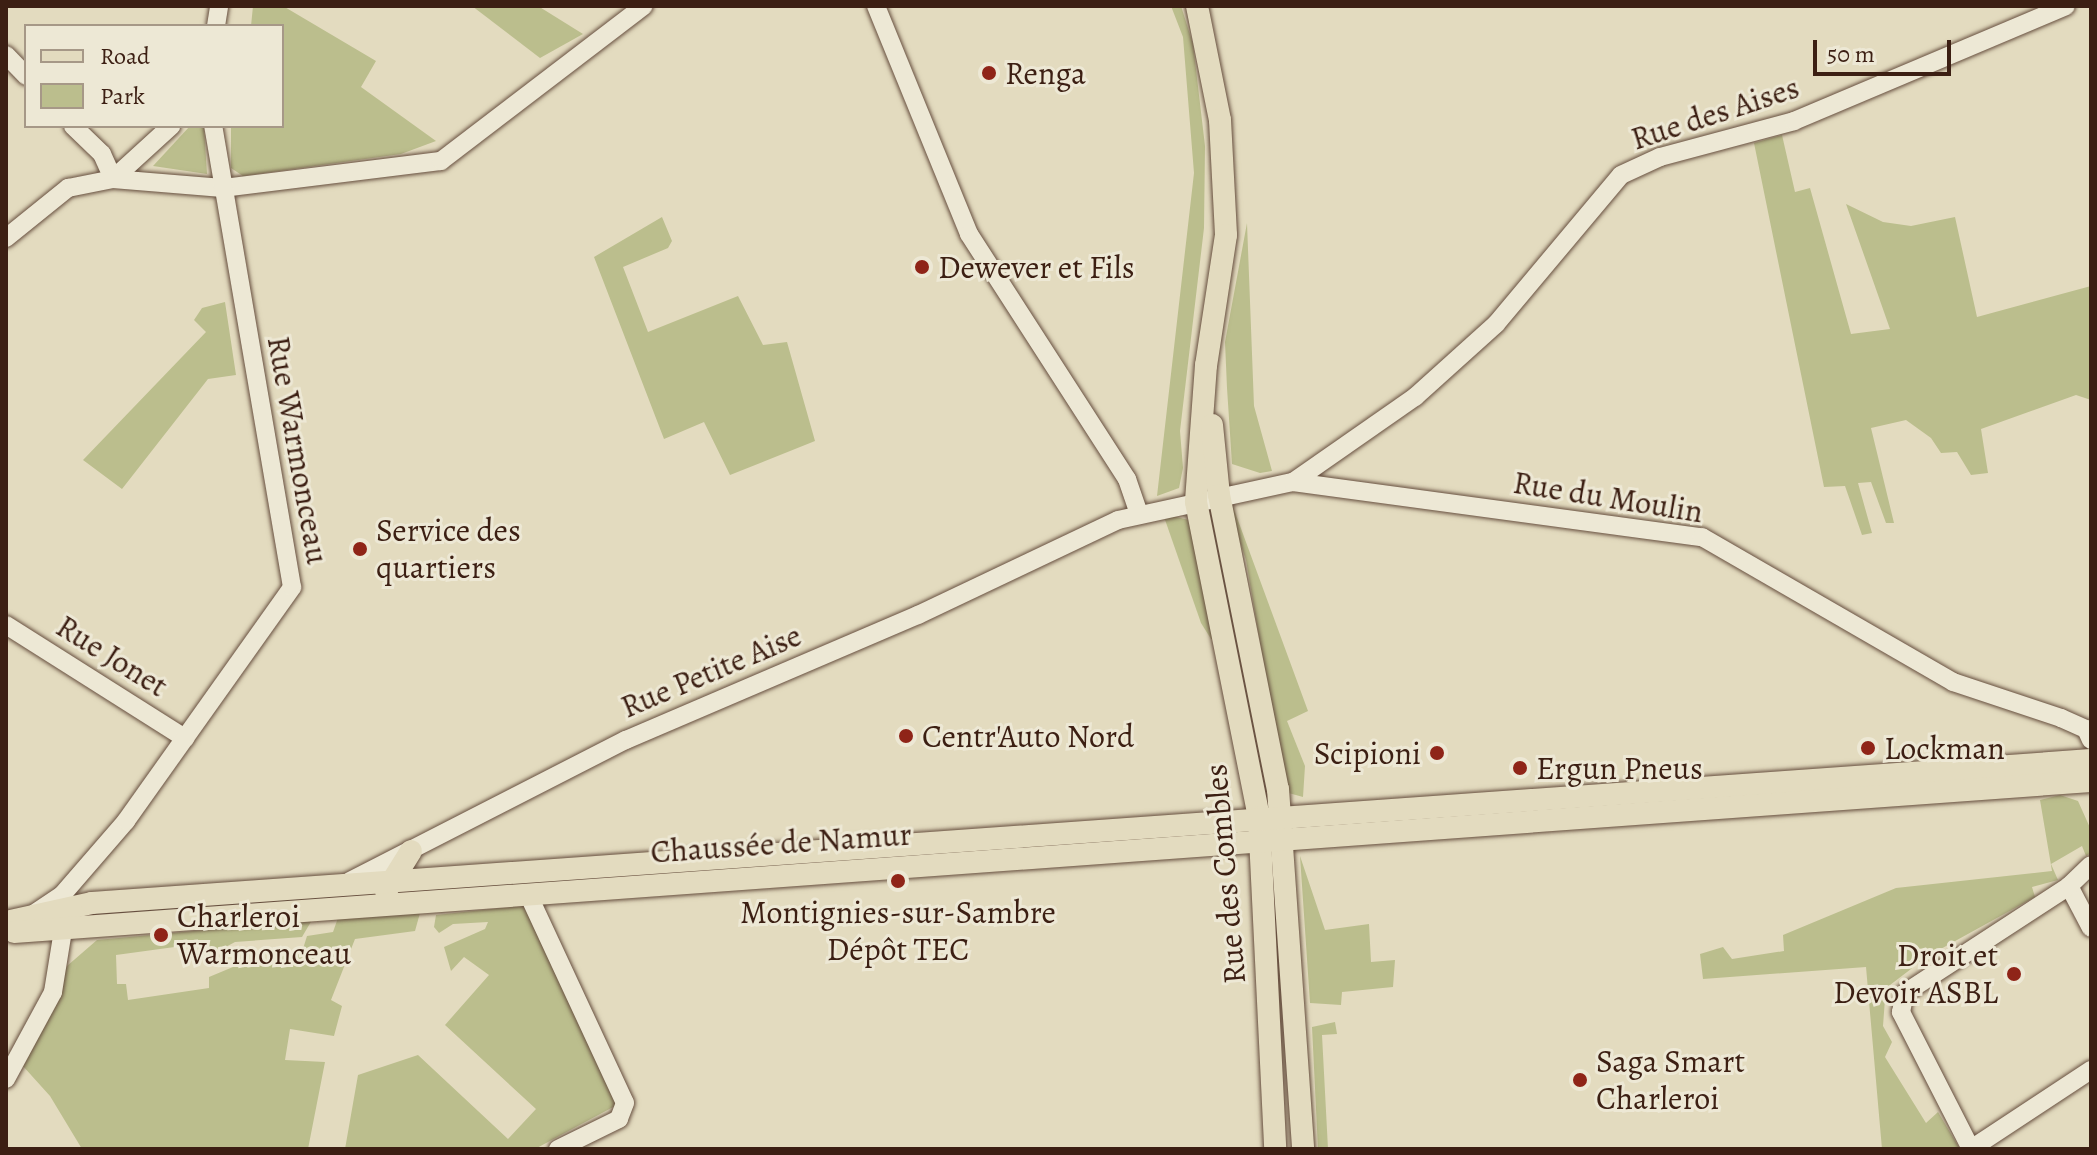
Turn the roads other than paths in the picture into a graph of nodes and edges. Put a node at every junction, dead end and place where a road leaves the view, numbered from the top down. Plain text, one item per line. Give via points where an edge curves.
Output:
1 (644, 6) edge
2 (876, 6) edge
3 (1197, 6) edge
4 (2066, 6) edge
5 (6, 55) edge
6 (24, 74) edge
7 (75, 128) edge
8 (169, 128) edge
9 (213, 128) edge
10 (113, 179) junction
11 (223, 188) junction
12 (6, 238) edge
13 (1206, 365) junction
14 (1293, 482) junction
15 (1219, 495) junction
16 (1196, 502) junction
17 (1139, 514) junction
18 (1118, 520) joint
19 (6, 625) edge
20 (185, 738) junction
21 (2091, 740) edge
22 (2091, 760) edge
23 (2091, 781) edge
24 (1157, 826) junction
25 (1271, 827) junction
26 (411, 851) junction
27 (981, 859) junction
28 (2091, 865) edge
29 (393, 884) junction
30 (2069, 886) junction
31 (333, 888) junction
32 (301, 890) junction
33 (528, 894) junction
34 (72, 910) junction
35 (284, 911) junction
36 (6, 922) edge
37 (2091, 928) edge
38 (6, 931) edge
39 (2091, 1070) edge
40 (6, 1079) edge
41 (558, 1149) edge
42 (1275, 1149) edge
43 (1303, 1149) edge
44 (1971, 1149) edge

1 - 11 street via 441,161
2 - 17 street via 969,234 1127,479
3 - 13 main road via 1220,120 1226,235
4 - 14 street, Rue des Aises via 1794,121 1660,157 1621,175 1496,324 1415,397
5 - 6 street
7 - 10 street via 102,154
8 - 10 street
9 - 11 street, Rue Warmonceau
10 - 11 street
10 - 12 street via 68,188
11 - 20 street, Rue Warmonceau via 292,587
13 - 15 main road
13 - 16 main road, Rue des Combles
14 - 15 street, Rue du Moulin
14 - 21 street, Rue du Moulin via 1702,537 1953,682 2061,718 2086,729
15 - 16 street, Rue du Moulin
15 - 25 main road
16 - 17 street, Rue du Moulin
16 - 25 main road, Rue des Combles
17 - 18 street, Rue du Moulin
18 - 26 street, Rue Petite Aise via 918,615 626,740
19 - 20 street, Rue Jonet
20 - 34 street, Rue Warmonceau via 89,864
22 - 25 main road
23 - 25 main road
24 - 25 main road, Chaussée de Namur
24 - 27 main road via 1115,840 992,850
24 - 29 main road, Chaussée de Namur
25 - 27 main road, Chaussée de Namur
25 - 42 main road, Rue des Combles
25 - 43 main road, Rue des Combles
26 - 29 main road
26 - 31 street, Rue Petite Aise
27 - 33 main road, Chaussée de Namur
28 - 30 street
29 - 31 main road, Chaussée de Namur
29 - 35 main road, Chaussée de Namur via 378,894 307,900
30 - 37 street
30 - 44 street via 1905,993 1901,1012
31 - 32 main road, Chaussée de Namur
32 - 34 main road, Chaussée de Namur
32 - 34 main road, Chaussée de Namur via 280,900 84,915
33 - 35 main road, Chaussée de Namur
33 - 41 street via 625,1103 619,1119
34 - 35 main road, Chaussée de Namur
34 - 36 main road, Chaussée de Namur
34 - 38 main road
34 - 40 street, Rue Warmonceau via 53,992
39 - 44 street

